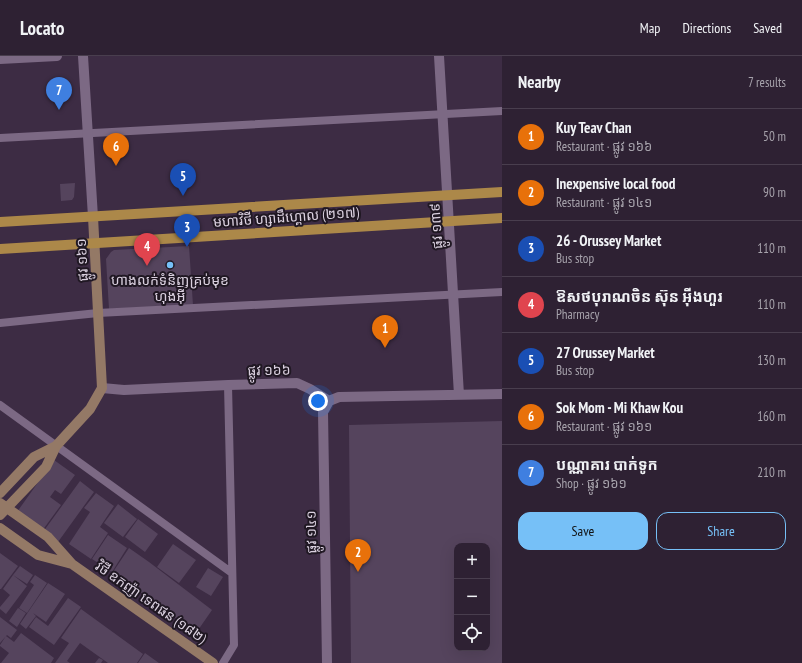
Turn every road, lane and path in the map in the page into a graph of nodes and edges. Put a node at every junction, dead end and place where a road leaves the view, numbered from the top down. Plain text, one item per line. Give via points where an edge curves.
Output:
1 (57, 56) edge
2 (83, 56) edge
3 (439, 56) edge
4 (0, 59) edge
5 (502, 111) edge
6 (443, 115) junction
7 (88, 133) junction
8 (0, 138) edge
9 (502, 192) edge
10 (448, 195) junction
11 (93, 217) junction
12 (502, 218) edge
13 (449, 221) junction
14 (0, 222) edge
15 (95, 243) junction
16 (0, 249) edge
17 (502, 292) edge
18 (454, 294) junction
19 (98, 314) junction
20 (0, 322) edge
21 (228, 385) junction
22 (102, 388) junction
23 (502, 394) edge
24 (459, 395) junction
25 (329, 401) junction
26 (0, 405) edge
27 (56, 446) junction
28 (0, 493) edge
29 (2, 509) edge
30 (0, 528) edge
31 (72, 564) junction
32 (232, 573) junction
33 (214, 663) edge
34 (223, 663) edge
35 (327, 663) edge

1 - 4 street
2 - 7 street, ផ្លូវ ១៦១
3 - 6 street, ផ្លូវ ១៣៩
5 - 6 lane
6 - 7 lane
6 - 10 street, ផ្លូវ ១៣៩
7 - 8 lane
7 - 11 street, ផ្លូវ ១៦១
9 - 10 main road, មហាវិថី ហ្សាដឹហ្គោល (២១៧)
10 - 11 main road, មហាវិថី ហ្សាដឹហ្គោល (២១៧)
10 - 13 street, ផ្លូវ ១៣៩
11 - 14 main road, មហាវិថី ហ្សាដឹហ្គោល (២១៧)
11 - 15 street, ផ្លូវ ១៦១
12 - 13 main road, មហាវិថី ហ្សាដឹហ្គោល (២១៧)
13 - 15 main road, មហាវិថី ហ្សាដឹហ្គោល (២១៧)
13 - 18 street, ផ្លូវ ១៣៩
15 - 16 main road, មហាវិថី ហ្សាដឹហ្គោល (២១៧)
15 - 19 street, ផ្លូវ ១៦១
17 - 18 lane
18 - 19 lane
18 - 24 street, ផ្លូវ ១៣៩
19 - 20 lane
19 - 22 street, ផ្លូវ ១៦១
21 - 22 street, ផ្លូវ ១៦៦ via 124,390
21 - 25 street, ផ្លូវ ១៦៦ via 297,384
21 - 32 lane
22 - 27 street via 90,409
23 - 24 street
24 - 25 street via 339,397
25 - 35 street, ផ្លូវ ១៤១ via 323,412
26 - 27 lane
27 - 28 street via 34,457
27 - 29 street via 46,467
27 - 32 lane
29 - 31 street, វិថី ឧកញ៉ា ទេពផន (១៨២) via 48,537
30 - 31 street, វិថី ឧកញ៉ា ទេពផន (១៨២) via 38,555
31 - 33 street, វិថី ឧកញ៉ា ទេពផន (១៨២)
32 - 34 lane via 234,645

